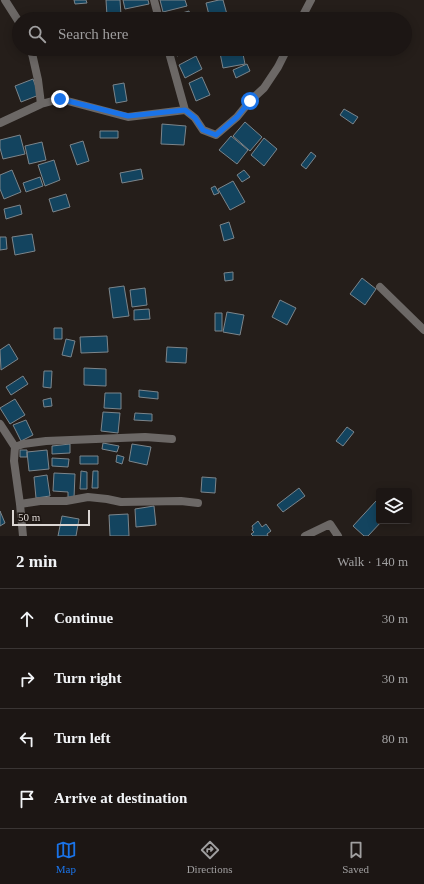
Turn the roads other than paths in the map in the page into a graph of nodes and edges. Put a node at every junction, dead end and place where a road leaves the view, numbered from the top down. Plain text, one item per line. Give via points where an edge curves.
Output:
1 (5, 0) edge
2 (154, 0) edge
3 (311, 0) edge
4 (13, 12) edge
5 (157, 12) edge
6 (305, 12) edge
7 (32, 56) edge
8 (170, 56) edge
9 (284, 56) edge
10 (42, 104) junction
11 (185, 110) junction
12 (0, 123) edge
13 (380, 287) dead end
14 (424, 330) edge
15 (0, 424) edge
16 (172, 439) dead end
17 (15, 447) junction
18 (198, 503) dead end
19 (20, 504) junction
20 (23, 536) edge
21 (306, 536) edge
22 (338, 536) edge

1 - 4 street
2 - 5 street
3 - 6 street
7 - 10 street
8 - 11 street
9 - 11 street via 264,88 216,135 203,130 195,118
10 - 11 street via 60,99 128,116
10 - 12 street
13 - 14 street
15 - 17 street
16 - 17 street via 145,437 46,441
17 - 19 street via 14,461
18 - 19 street via 120,502 88,497
19 - 20 street
21 - 22 street via 330,524

